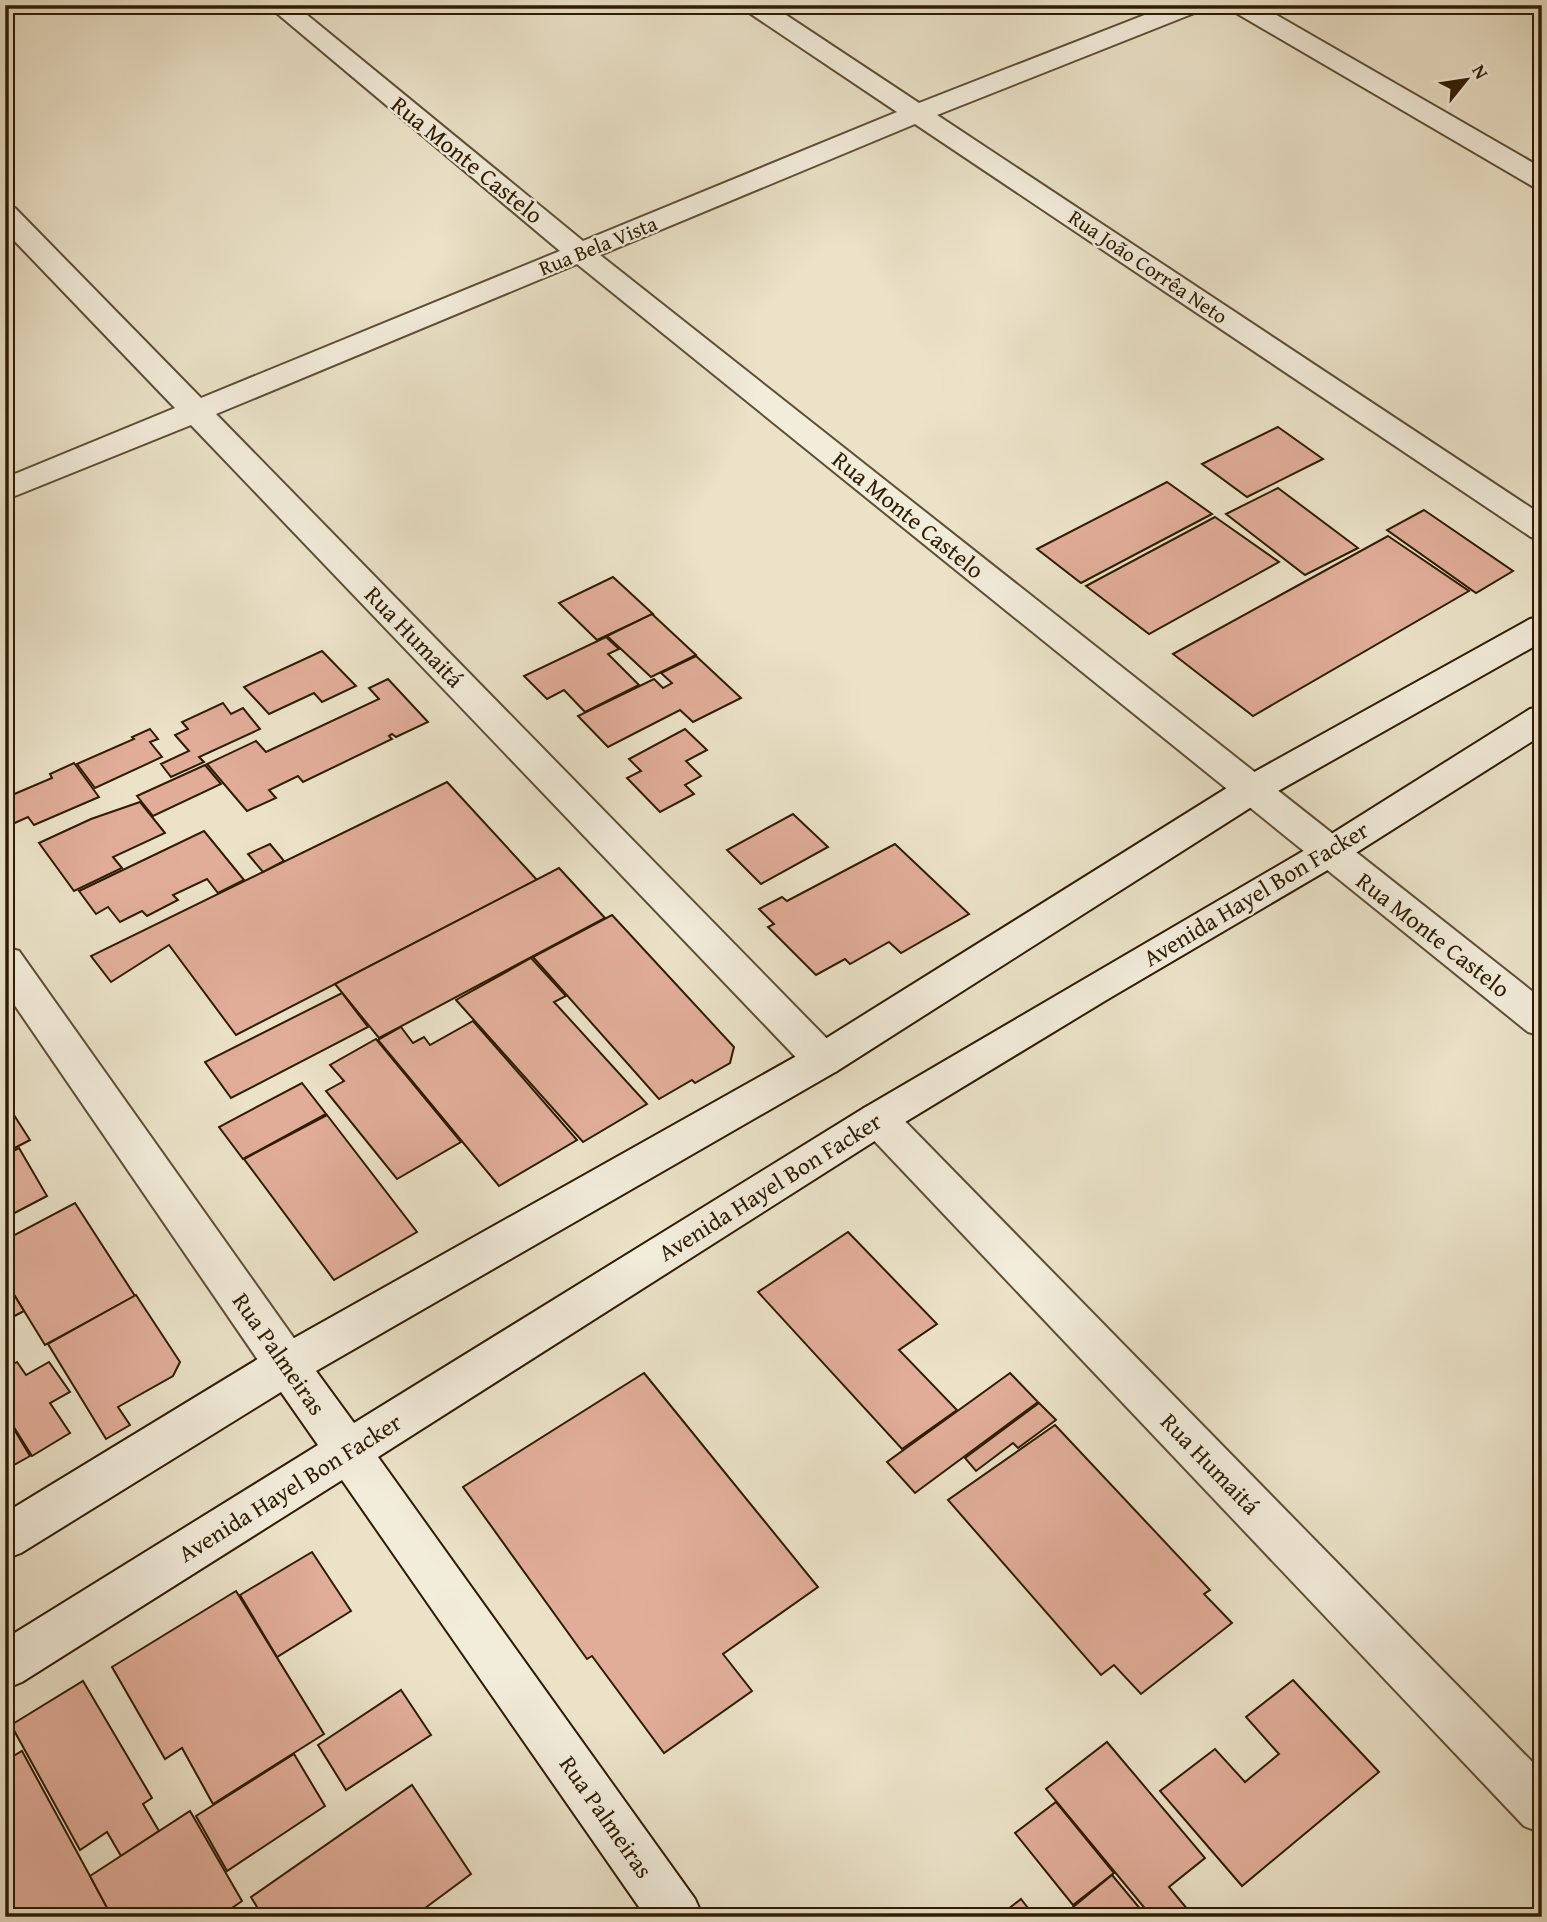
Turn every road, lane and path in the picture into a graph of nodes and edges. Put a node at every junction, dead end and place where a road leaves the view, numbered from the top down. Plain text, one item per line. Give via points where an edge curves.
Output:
1 (279, 5) edge
2 (754, 5) edge
3 (1193, 5) edge
4 (1240, 5) edge
5 (918, 113) junction
6 (1542, 180) edge
7 (5, 214) edge
8 (580, 253) junction
9 (197, 412) junction
10 (5, 490) edge
11 (1542, 530) edge
12 (1542, 627) edge
13 (1542, 718) edge
14 (1251, 790) junction
15 (1330, 852) junction
16 (5, 961) edge
17 (1542, 1021) edge
18 (823, 1060) junction
19 (878, 1119) junction
20 (287, 1365) junction
21 (347, 1452) junction
22 (5, 1538) edge
23 (5, 1666) edge
24 (1542, 1808) edge
25 (677, 1917) edge

1 - 8 street, Rua Monte Castelo
2 - 5 street, Rua João Corrêa Neto
3 - 5 street, Rua Bela Vista
4 - 6 street
5 - 8 street, Rua Bela Vista
5 - 11 street, Rua João Corrêa Neto
7 - 9 street, Rua Humaitá
8 - 9 street, Rua Bela Vista
8 - 14 street, Rua Monte Castelo
9 - 10 street, Rua Bela Vista
9 - 18 street, Rua Humaitá
12 - 14 street
13 - 15 street, Avenida Hayel Bon Facker
14 - 15 street, Rua Monte Castelo
14 - 18 street
15 - 17 street, Rua Monte Castelo
15 - 19 street, Avenida Hayel Bon Facker
16 - 20 street, Rua Palmeiras
18 - 20 street
19 - 21 street, Avenida Hayel Bon Facker
19 - 24 street, Rua Humaitá
20 - 21 street, Rua Palmeiras
20 - 22 street
21 - 23 street, Avenida Hayel Bon Facker
21 - 25 street, Rua Palmeiras

